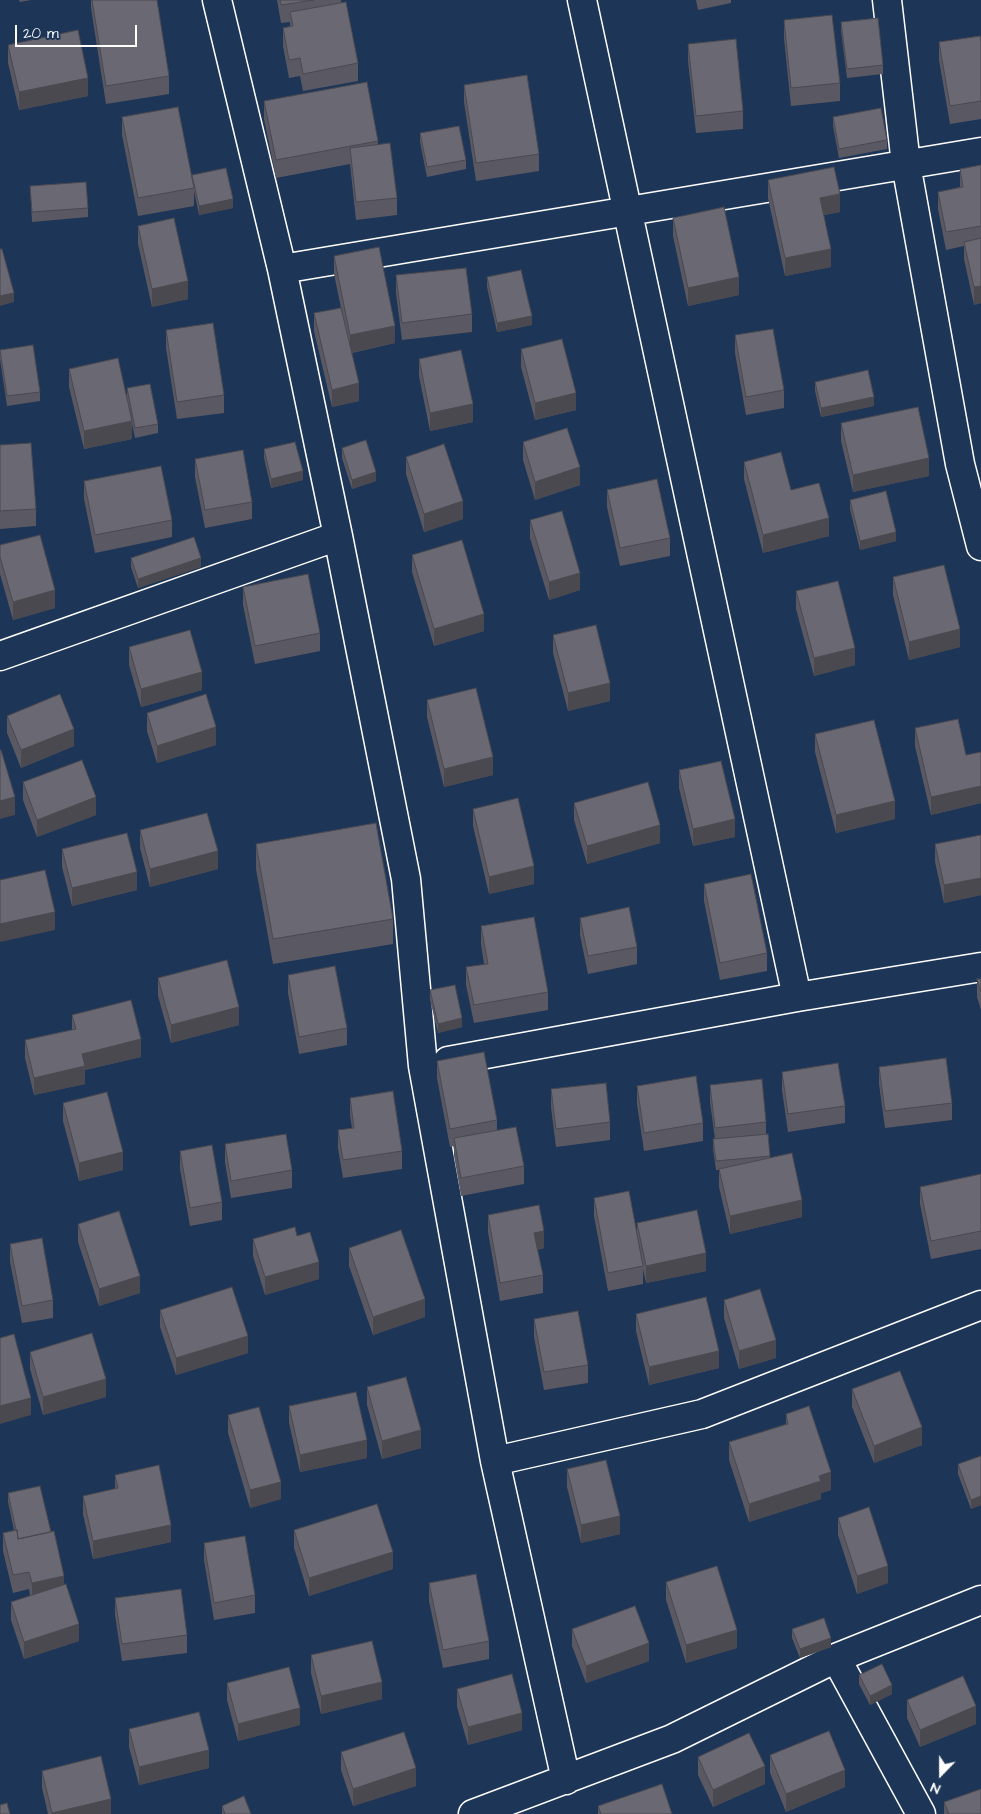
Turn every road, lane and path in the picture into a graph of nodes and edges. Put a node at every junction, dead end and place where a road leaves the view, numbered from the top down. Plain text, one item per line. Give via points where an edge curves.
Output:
1 (217, 0) edge
2 (582, 0) edge
3 (887, 0) edge
4 (981, 152) edge
5 (906, 164) junction
6 (628, 210) junction
7 (282, 269) junction
8 (338, 536) junction
9 (981, 546) edge
10 (0, 656) edge
11 (981, 967) edge
12 (797, 997) junction
13 (423, 1066) junction
14 (981, 1305) edge
15 (495, 1461) junction
16 (981, 1600) edge
17 (836, 1658) junction
18 (566, 1780) junction
19 (473, 1814) edge
20 (921, 1814) edge

1 - 7 street
2 - 6 street
3 - 5 street
4 - 5 street
5 - 6 street
5 - 9 street via 960,464
6 - 7 street
6 - 12 street
7 - 8 street
8 - 10 street
8 - 13 street via 406,879
11 - 12 street
12 - 13 street
13 - 15 street
14 - 15 street via 702,1414
15 - 18 street
16 - 17 street
17 - 18 street via 672,1739
17 - 20 street
18 - 19 street

